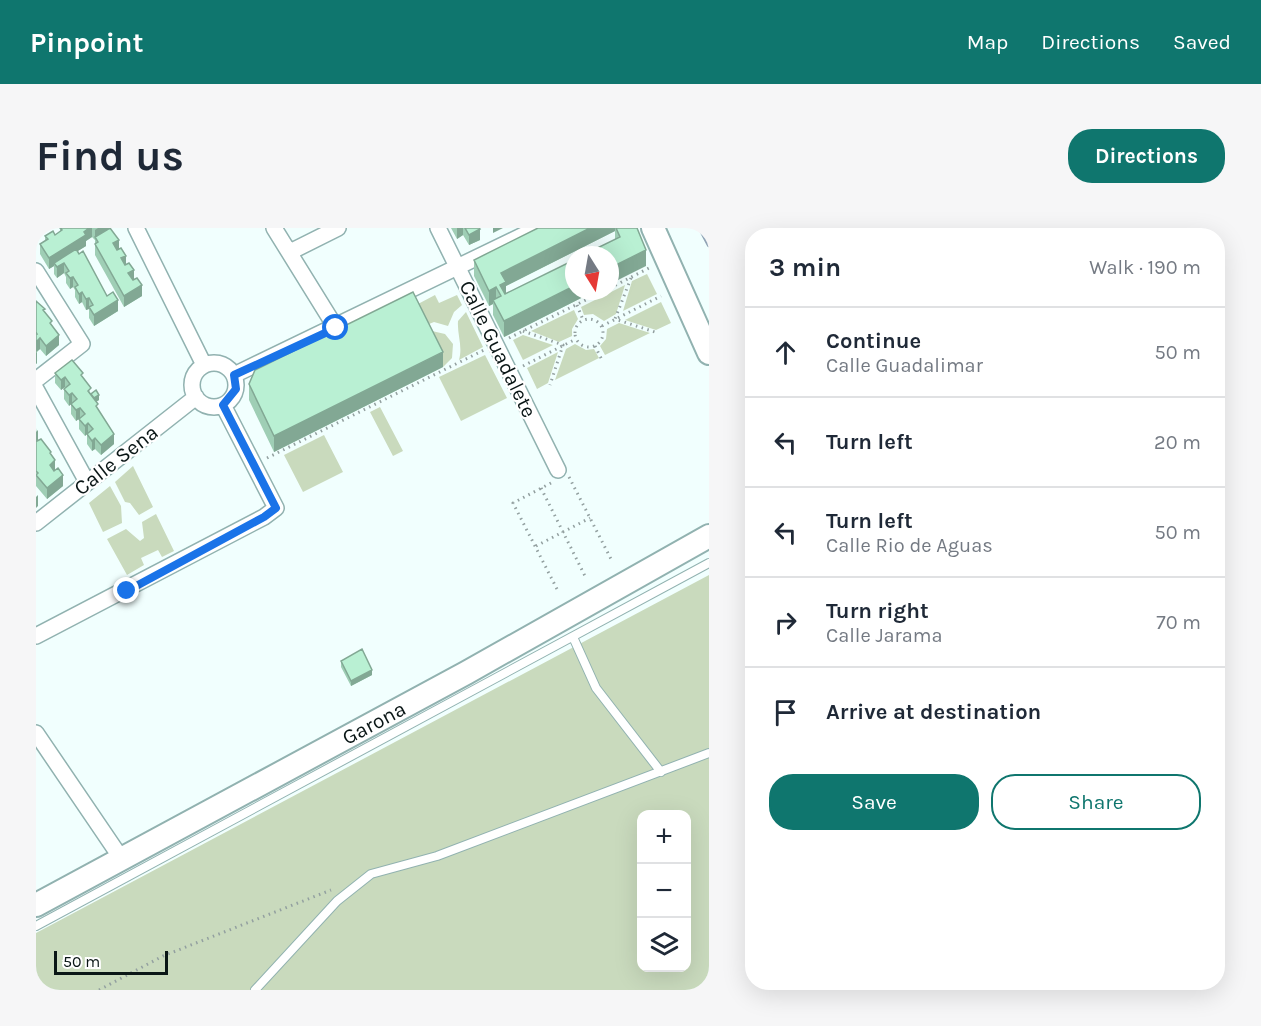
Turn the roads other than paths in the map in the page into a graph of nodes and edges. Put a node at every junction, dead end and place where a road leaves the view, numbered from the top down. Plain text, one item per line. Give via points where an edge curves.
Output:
1 (136, 228) edge
2 (274, 228) edge
3 (338, 228) edge
4 (438, 228) edge
5 (538, 228) edge
6 (652, 228) edge
7 (290, 252) junction
8 (660, 267) junction
9 (458, 268) junction
10 (36, 271) edge
11 (709, 323) edge
12 (336, 328) junction
13 (709, 353) edge
14 (204, 365) junction
15 (234, 375) junction
16 (36, 380) edge
17 (36, 389) edge
18 (196, 398) junction
19 (223, 405) junction
20 (558, 470) dead end
21 (87, 482) junction
22 (36, 523) edge
23 (709, 536) edge
24 (709, 563) edge
25 (36, 636) edge
26 (573, 637) junction
27 (36, 733) edge
28 (709, 753) edge
29 (661, 772) junction
30 (121, 858) junction
31 (36, 905) edge
32 (36, 926) edge
33 (255, 990) edge

1 - 14 street
2 - 7 street
3 - 7 street
4 - 9 street, Calle Guadalete
5 - 9 street
6 - 8 main road
7 - 12 street
8 - 11 main road
8 - 13 main road
9 - 12 street
9 - 20 street, Calle Guadalete
10 - 16 street via 82,345
12 - 15 street
14 - 15 street via 218,363
14 - 18 street via 192,381
15 - 19 street via 236,389
17 - 21 street
18 - 19 street via 209,407
18 - 21 street, Calle Sena
19 - 25 street via 276,508
21 - 22 street, Calle Sena
23 - 30 main road, Garona via 466,673
24 - 26 lane
26 - 29 lane via 596,688
26 - 32 lane
27 - 30 street
28 - 29 lane
29 - 33 lane via 437,856 371,874 337,901
30 - 31 main road, Garona

